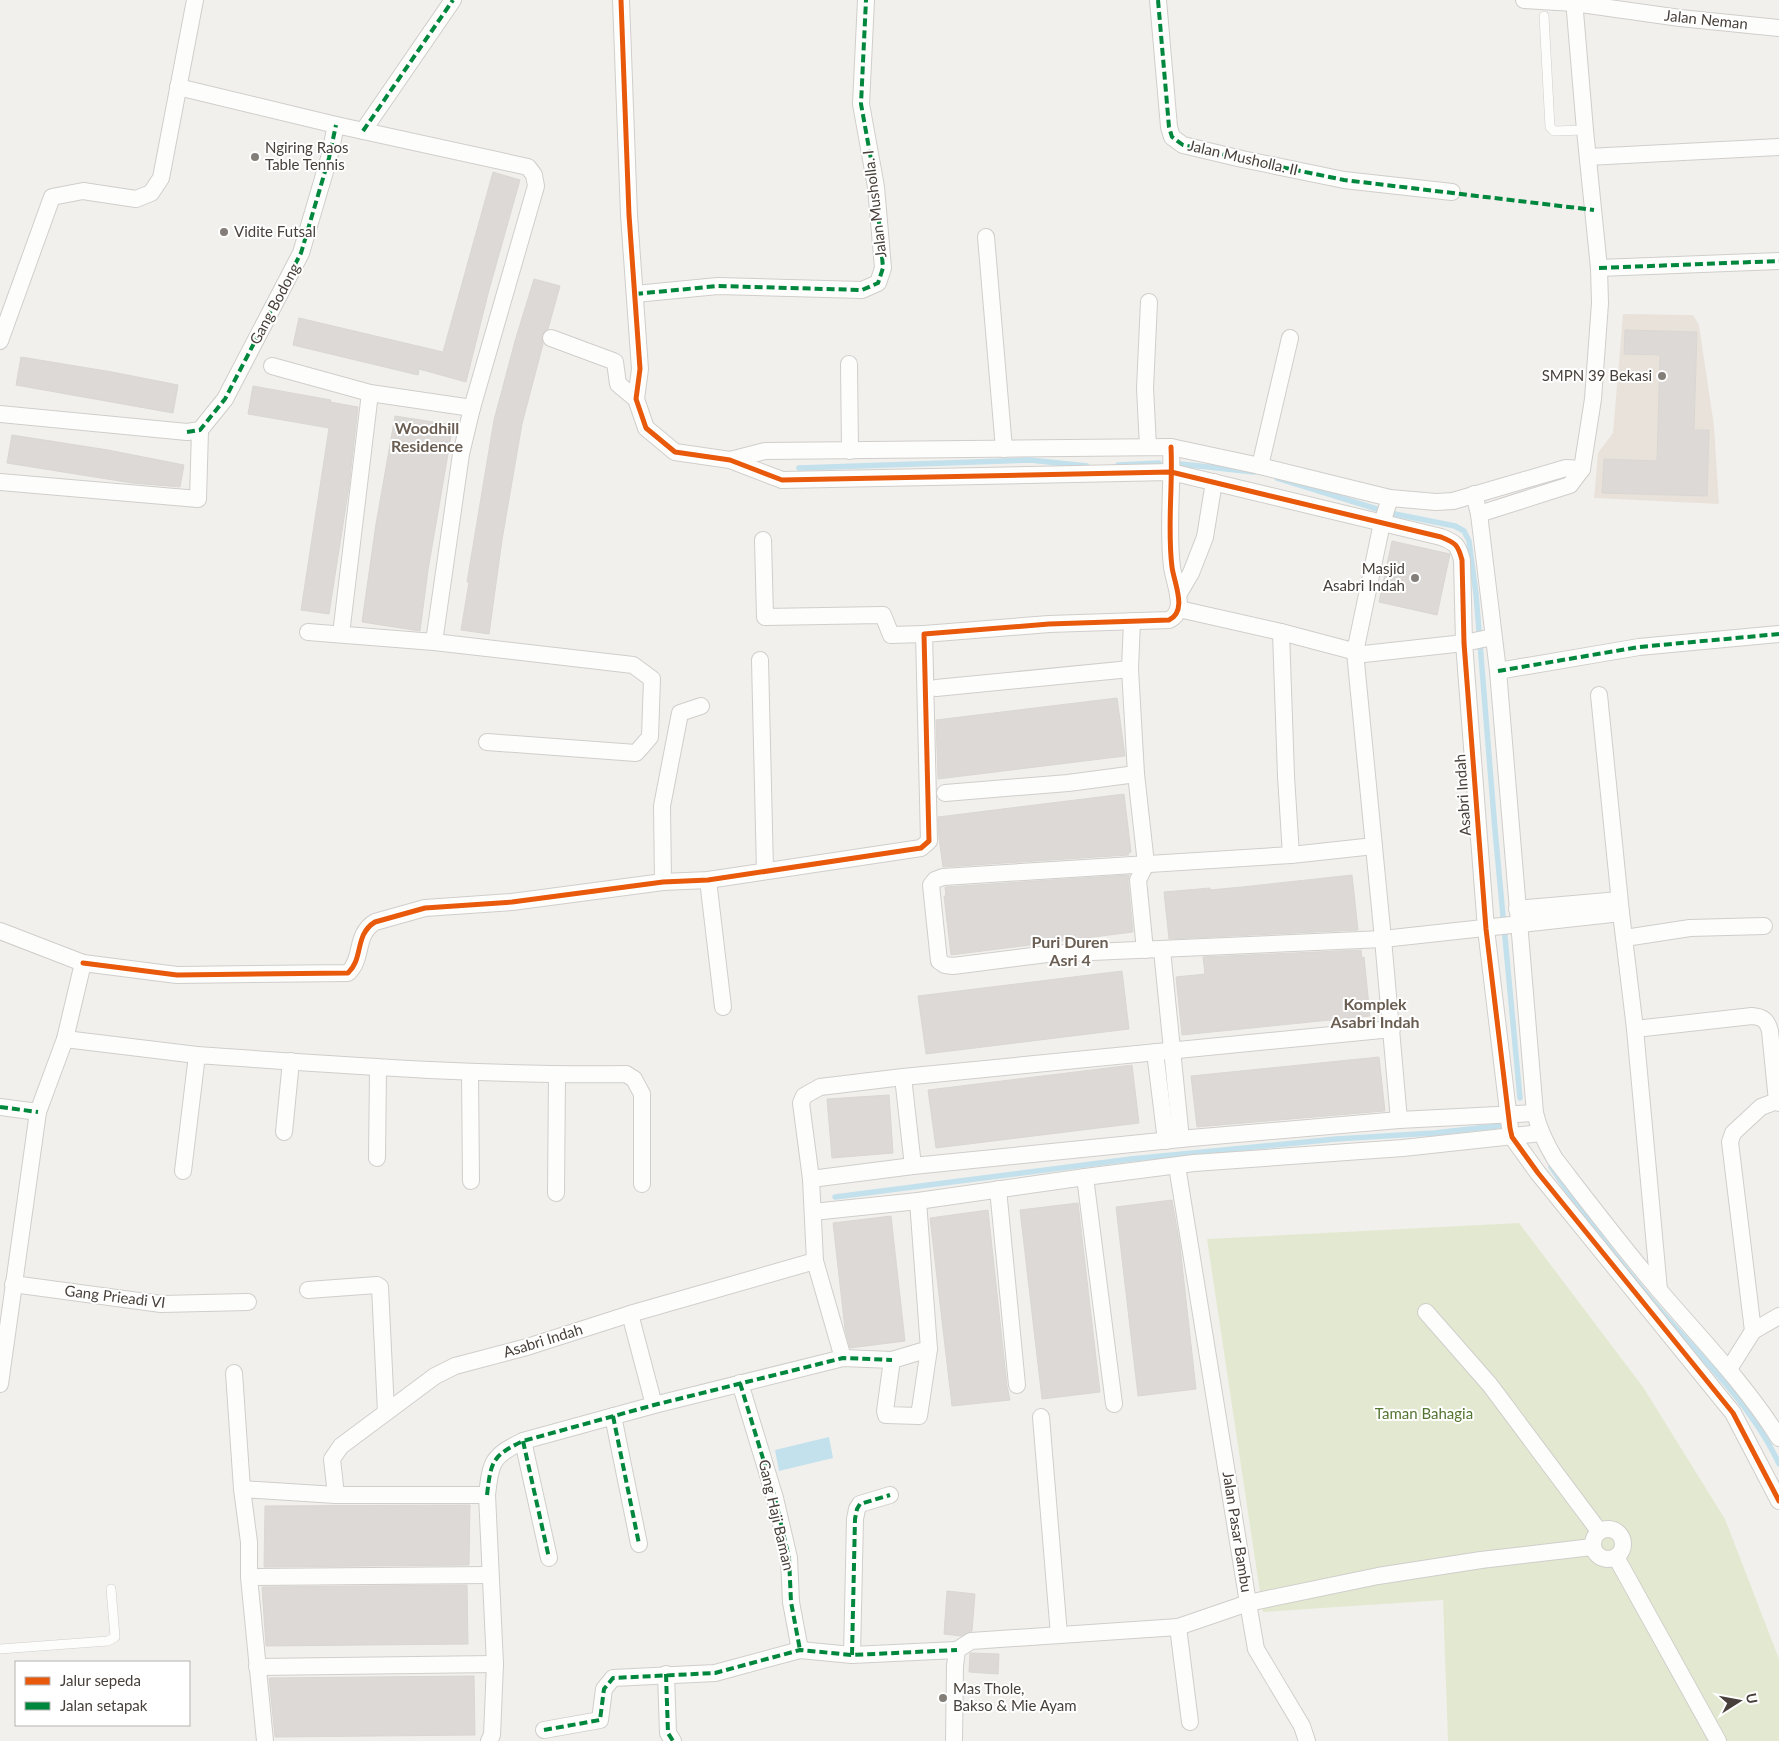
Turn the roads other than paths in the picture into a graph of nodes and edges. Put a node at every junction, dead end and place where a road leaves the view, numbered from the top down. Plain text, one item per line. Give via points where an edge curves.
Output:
1 (195, 0) edge
2 (453, 0) edge
3 (622, 0) edge
4 (866, 0) edge
5 (1158, 0) edge
6 (1524, 0) edge
7 (1574, 2) edge
8 (1544, 16) dead end
9 (1779, 28) edge
10 (178, 87) junction
11 (336, 125) junction
12 (1585, 130) junction
13 (363, 131) junction
14 (1779, 147) edge
15 (1588, 157) junction
16 (1452, 192) dead end
17 (986, 237) dead end
18 (1779, 260) edge
19 (1599, 268) junction
20 (635, 294) junction
21 (1149, 302) dead end
22 (551, 338) dead end
23 (1290, 338) dead end
24 (0, 341) edge
25 (850, 364) dead end
26 (272, 366) dead end
27 (370, 393) junction
28 (636, 399) junction
29 (472, 408) junction
30 (0, 414) edge
31 (194, 431) junction
32 (1171, 447) junction
33 (1148, 448) junction
34 (1004, 449) junction
35 (850, 451) junction
36 (730, 460) junction
37 (1260, 466) junction
38 (1582, 470) junction
39 (1171, 472) junction
40 (0, 482) edge
41 (1214, 482) junction
42 (1474, 494) junction
43 (1390, 498) junction
44 (1479, 514) junction
45 (1382, 523) junction
46 (763, 540) dead end
47 (1178, 602) junction
48 (1132, 621) junction
49 (308, 632) dead end
50 (1281, 632) junction
51 (341, 634) junction
52 (924, 634) junction
53 (1779, 634) edge
54 (1479, 640) junction
55 (434, 642) junction
56 (1355, 652) junction
57 (760, 660) dead end
58 (1130, 669) junction
59 (1498, 671) junction
60 (936, 688) dead end
61 (1599, 696) dead end
62 (701, 706) dead end
63 (487, 742) dead end
64 (1136, 774) junction
65 (945, 793) dead end
66 (1374, 846) junction
67 (1291, 855) junction
68 (1146, 864) junction
69 (764, 871) junction
70 (708, 880) junction
71 (662, 882) junction
72 (1620, 906) junction
73 (1516, 919) junction
74 (1764, 926) dead end
75 (1490, 928) junction
76 (0, 931) edge
77 (1625, 938) junction
78 (1383, 939) junction
79 (1145, 950) junction
80 (1162, 950) junction
81 (83, 963) junction
82 (723, 1007) dead end
83 (1392, 1028) junction
84 (1635, 1029) junction
85 (65, 1039) junction
86 (1173, 1050) junction
87 (1155, 1052) junction
88 (197, 1055) junction
89 (290, 1061) junction
90 (378, 1068) junction
91 (470, 1072) junction
92 (556, 1075) junction
93 (903, 1076) junction
94 (1778, 1102) edge
95 (0, 1107) edge
96 (38, 1112) junction
97 (1535, 1113) junction
98 (1399, 1120) junction
99 (1510, 1124) junction
100 (284, 1132) dead end
101 (1541, 1133) junction
102 (1186, 1147) junction
103 (377, 1158) dead end
104 (913, 1166) junction
105 (1177, 1166) junction
106 (183, 1171) dead end
107 (1085, 1177) junction
108 (810, 1179) junction
109 (471, 1182) dead end
110 (642, 1184) dead end
111 (998, 1189) junction
112 (556, 1193) dead end
113 (918, 1201) junction
114 (813, 1212) junction
115 (815, 1261) junction
116 (13, 1284) junction
117 (308, 1290) dead end
118 (1659, 1290) junction
119 (248, 1302) dead end
120 (1426, 1312) dead end
121 (630, 1314) junction
122 (1779, 1316) edge
123 (1754, 1331) junction
124 (3, 1348) edge
125 (929, 1349) junction
126 (844, 1358) junction
127 (892, 1360) junction
128 (1729, 1369) junction
129 (234, 1373) dead end
130 (740, 1382) junction
131 (0, 1384) edge
132 (1017, 1385) dead end
133 (1114, 1404) dead end
134 (654, 1405) junction
135 (386, 1412) junction
136 (614, 1416) junction
137 (1041, 1417) dead end
138 (1779, 1438) edge
139 (523, 1441) junction
140 (242, 1489) junction
141 (336, 1495) junction
142 (487, 1495) junction
143 (890, 1495) dead end
144 (1779, 1501) edge
145 (1599, 1531) junction
146 (639, 1544) dead end
147 (1592, 1547) junction
148 (1616, 1557) junction
149 (549, 1558) dead end
150 (490, 1575) junction
151 (249, 1577) junction
152 (111, 1589) dead end
153 (1248, 1603) junction
154 (1178, 1627) junction
155 (1059, 1635) junction
156 (0, 1649) edge
157 (800, 1650) junction
158 (958, 1650) junction
159 (852, 1655) junction
160 (495, 1664) junction
161 (257, 1667) junction
162 (666, 1674) junction
163 (1190, 1722) dead end
164 (544, 1730) dead end
165 (265, 1741) edge
166 (489, 1741) edge
167 (673, 1741) edge
168 (954, 1741) edge
169 (1307, 1741) edge
170 (1718, 1741) edge

1 - 10 street
2 - 13 street
3 - 20 street via 629,215
4 - 20 street, Jalan Musholla. I via 861,104 876,187 883,268 878,283 862,290 718,286
5 - 16 street, Jalan Musholla. II via 1169,126 1172,137 1183,145 1344,180
6 - 7 street, Jalan Neman
7 - 9 street, Jalan Neman via 1680,18
7 - 12 street
8 - 12 lane via 1550,127 1554,131
10 - 11 street
10 - 24 street via 161,178 151,193 136,199 83,191 52,197
11 - 13 street
11 - 31 street, Gang Bodong via 301,254 225,399
12 - 15 street
13 - 29 street via 528,167 534,175 536,186
14 - 15 street
15 - 19 street
17 - 34 street
18 - 19 street
19 - 38 street via 1600,303 1593,399
20 - 28 street via 640,368
21 - 33 street via 1145,388
22 - 28 street via 615,362 618,384
23 - 37 street
25 - 35 street
26 - 27 street
27 - 29 street
27 - 51 street
28 - 36 street via 646,428 676,452
29 - 55 street via 461,454
30 - 31 street
31 - 40 street via 198,499
32 - 33 street
32 - 37 street
32 - 39 street
33 - 34 street
34 - 35 street
35 - 36 street via 765,451
36 - 39 street via 782,480
37 - 43 street
38 - 42 street via 1566,468
38 - 44 street via 1570,485
39 - 41 street
39 - 47 street via 1172,568
41 - 45 street
41 - 47 street via 1205,536
42 - 43 street via 1453,501 1436,502
42 - 44 street
43 - 45 street
44 - 54 street
45 - 54 street, Asabri Indah via 1441,537 1459,549
45 - 56 street
46 - 52 street via 765,617 883,615 891,635
47 - 48 street via 1174,618
47 - 50 street
48 - 52 street
48 - 58 street
49 - 51 street
50 - 56 street
50 - 67 street
51 - 55 street
52 - 69 street via 929,841 921,848
53 - 59 street via 1639,647
54 - 56 street via 1364,654
54 - 59 street
54 - 75 street, Asabri Indah
55 - 63 street via 633,664 652,679 650,738 636,753
56 - 66 street
57 - 69 street
58 - 60 street
58 - 64 street
59 - 73 street
61 - 72 street
62 - 71 street via 680,713 662,806
64 - 65 street
64 - 68 street
66 - 67 street
66 - 78 street
67 - 68 street
68 - 79 street via 1138,880
68 - 79 street via 943,877 931,885 939,961 945,965 1047,954
69 - 70 street
70 - 71 street
70 - 82 street
71 - 81 street via 512,902 416,910 368,926 354,967 348,973 177,975
72 - 73 street
72 - 77 street
73 - 75 street
73 - 97 street
74 - 77 street via 1690,928
75 - 78 street
75 - 99 street, Asabri Indah
76 - 81 street
77 - 84 street
78 - 80 street
78 - 83 street
79 - 80 street
80 - 86 street
81 - 85 street
83 - 86 street
83 - 98 street
84 - 94 street via 1761,1017 1770,1031
84 - 118 street
85 - 88 street
85 - 96 street
86 - 87 street
86 - 102 street
87 - 93 street
87 - 102 street
88 - 89 street
88 - 106 street
89 - 90 street
89 - 100 street
90 - 91 street
90 - 103 street
91 - 92 street
91 - 109 street
92 - 110 street via 626,1074 634,1078 642,1094
92 - 112 street
93 - 104 street
93 - 108 street via 820,1087 804,1096
94 - 123 street via 1761,1107 1733,1133 1730,1142
95 - 96 street
96 - 116 street
97 - 99 street
97 - 101 street
98 - 99 street
98 - 102 street
99 - 101 street
99 - 102 street via 1403,1148
99 - 144 street via 1538,1173 1733,1413
101 - 118 street via 1555,1159
102 - 104 street
102 - 105 street
104 - 108 street
105 - 107 street
105 - 153 street, Jalan Pasar Bambu
107 - 111 street
107 - 133 street
108 - 114 street
111 - 113 street
111 - 132 street
113 - 114 street
113 - 125 street
114 - 115 street
115 - 121 street, Asabri Indah
115 - 126 street
116 - 119 street, Gang Prieadi VI via 161,1304
116 - 124 street
117 - 135 street via 380,1287
118 - 128 street
120 - 145 street via 1490,1386
121 - 134 street
121 - 135 street, Asabri Indah via 455,1366 434,1376
122 - 123 street
123 - 128 street
124 - 131 street
125 - 127 street
125 - 127 street via 919,1416 886,1415
126 - 127 street
126 - 130 street
128 - 138 street
129 - 140 street
130 - 134 street
130 - 157 street, Gang Haji Baman via 775,1498 789,1558 791,1602
134 - 136 street
135 - 141 street, Asabri Indah via 335,1454 332,1459
136 - 139 street
136 - 146 street
137 - 155 street
139 - 142 street via 504,1450 493,1463
139 - 149 street
140 - 141 street
140 - 151 street via 249,1542
141 - 142 street
142 - 150 street
143 - 159 street via 860,1504 857,1509
145 - 147 street
145 - 148 street via 1611,1529 1621,1536 1623,1548
147 - 148 street via 1599,1557
147 - 153 street via 1378,1576
148 - 170 street
150 - 151 street
150 - 160 street
151 - 161 street
152 - 156 lane via 115,1637 108,1641
153 - 154 street, Jalan Pasar Bambu
153 - 169 street via 1256,1649 1302,1726
154 - 155 street, Jalan Pasar Bambu
154 - 163 street
155 - 158 street, Jalan Pasar Bambu via 971,1641
157 - 159 street
157 - 162 street via 714,1672
158 - 159 street
158 - 168 street
160 - 161 street
160 - 166 street via 492,1735
161 - 165 street
162 - 164 street via 613,1678 604,1689 600,1720
162 - 167 street via 668,1733

